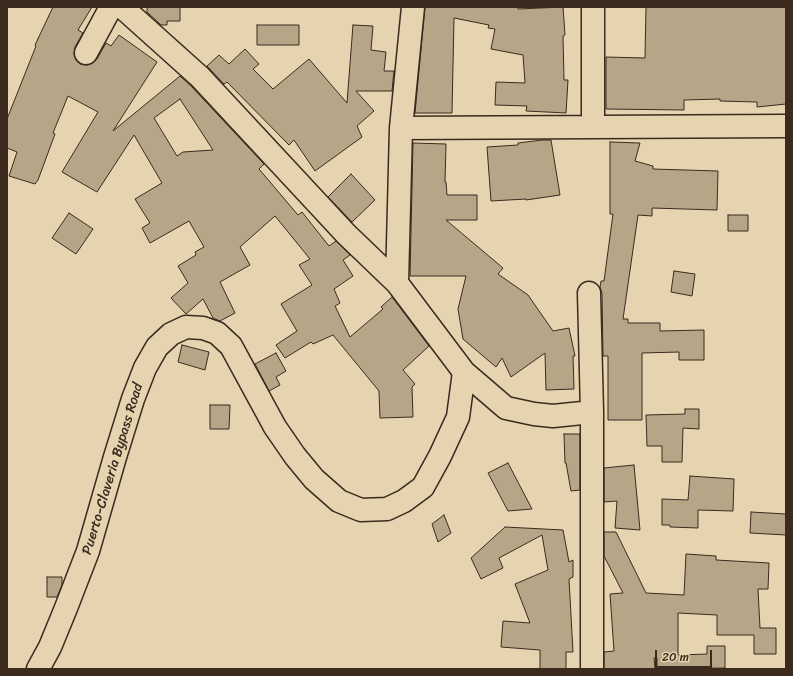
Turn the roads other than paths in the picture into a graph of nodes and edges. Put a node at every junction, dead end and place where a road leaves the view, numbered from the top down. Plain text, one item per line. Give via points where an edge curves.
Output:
1 (112, 7) edge
2 (122, 7) edge
3 (413, 7) edge
4 (592, 7) edge
5 (86, 54) dead end
6 (786, 126) edge
7 (592, 127) junction
8 (401, 128) junction
9 (397, 284) junction
10 (589, 292) dead end
11 (464, 372) junction
12 (592, 412) junction
13 (38, 669) edge
14 (592, 669) edge

1 - 5 street
2 - 9 street via 200,77 346,234
3 - 8 street
4 - 7 street
6 - 7 street
7 - 8 street
8 - 9 street
9 - 11 street
10 - 12 street
11 - 12 street via 506,408 553,416
11 - 13 street, Puerto-Claveria Bypass Road via 458,417 423,487 404,501 386,509 362,510 339,501 314,479 295,456 275,427 231,346 217,333 203,328 186,327 171,334 157,348 145,368 133,399 88,551 50,647
12 - 14 street

